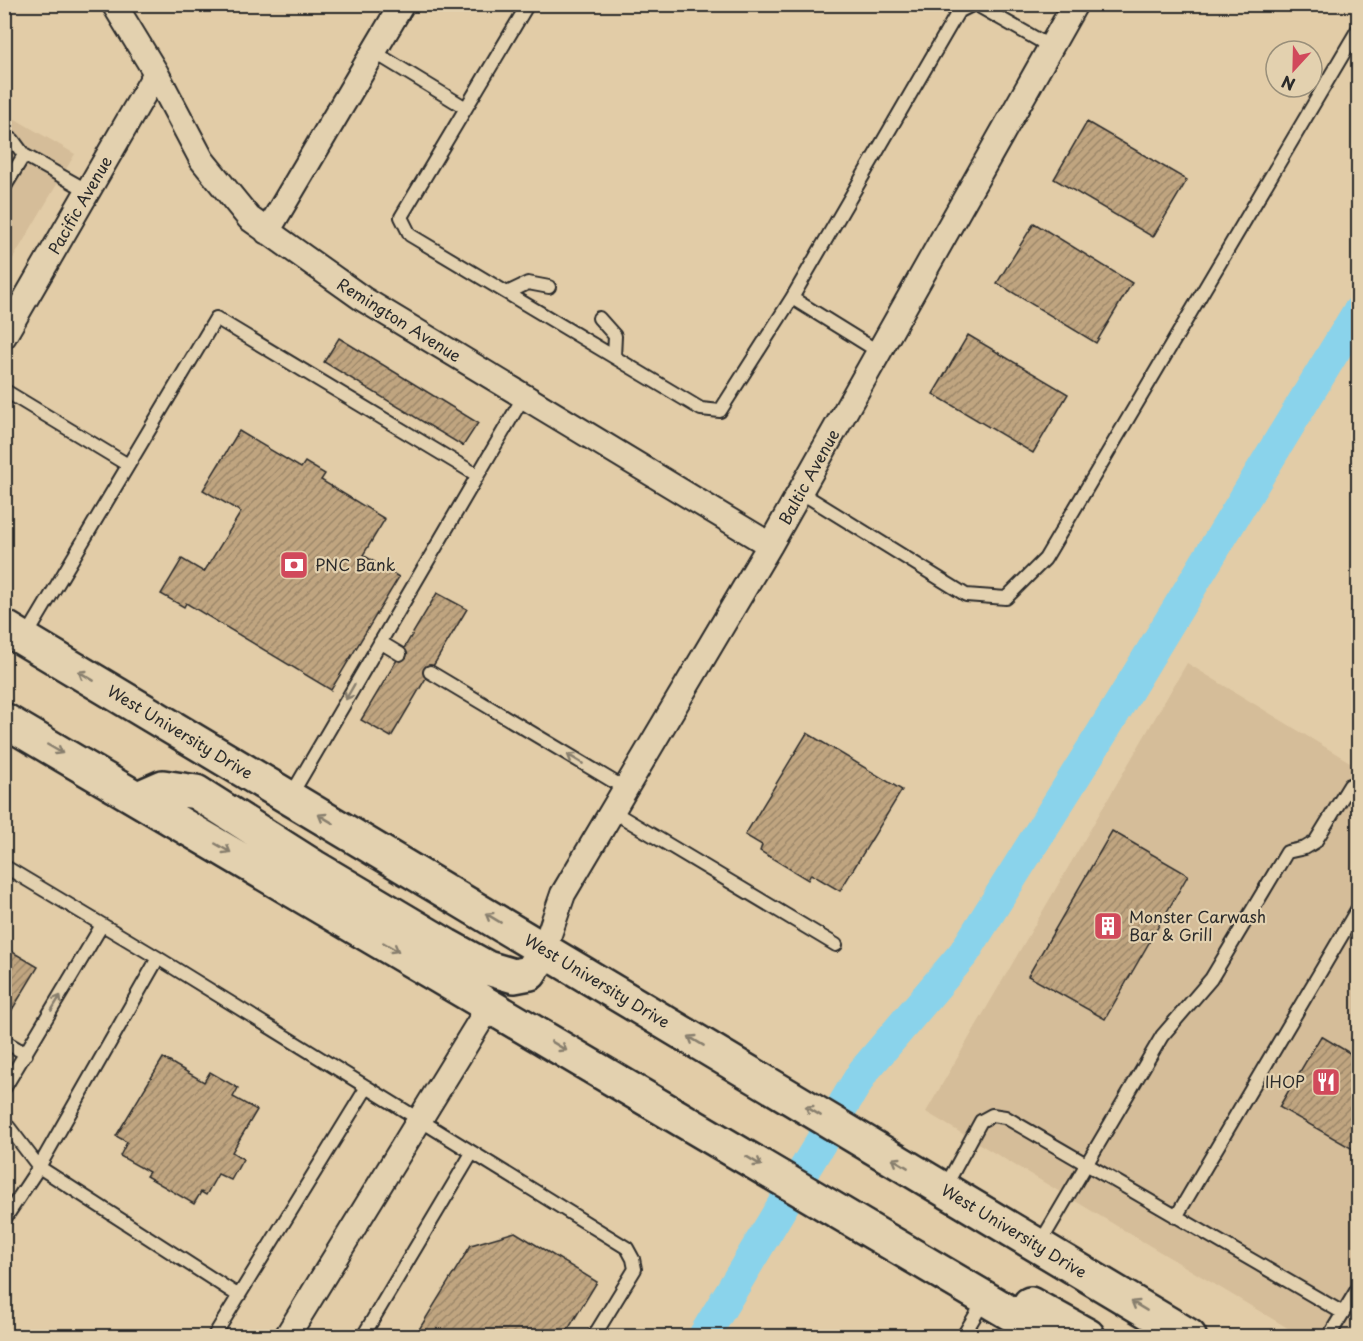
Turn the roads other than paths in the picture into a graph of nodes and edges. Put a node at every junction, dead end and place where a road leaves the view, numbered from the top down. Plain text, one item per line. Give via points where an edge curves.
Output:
1 (402, 4) edge
2 (528, 4) edge
3 (975, 4) edge
4 (1075, 4) edge
5 (121, 8) edge
6 (1359, 29) edge
7 (1051, 47) junction
8 (374, 52) junction
9 (156, 73) junction
10 (466, 108) junction
11 (4, 135) edge
12 (24, 154) junction
13 (4, 188) edge
14 (88, 191) junction
15 (267, 232) junction
16 (549, 287) dead end
17 (507, 293) junction
18 (792, 298) junction
19 (599, 318) dead end
20 (4, 336) edge
21 (879, 352) junction
22 (614, 357) junction
23 (4, 390) edge
24 (524, 396) junction
25 (128, 465) junction
26 (477, 475) junction
27 (800, 492) junction
28 (770, 544) junction
29 (15, 633) edge
30 (380, 642) junction
31 (400, 654) dead end
32 (429, 672) dead end
33 (4, 720) edge
34 (626, 789) junction
35 (1359, 790) edge
36 (290, 797) junction
37 (138, 798) junction
38 (612, 811) junction
39 (4, 866) edge
40 (1359, 908) edge
41 (102, 925) junction
42 (837, 945) dead end
43 (544, 949) junction
44 (158, 958) junction
45 (490, 1005) junction
46 (4, 1041) edge
47 (26, 1053) junction
48 (367, 1087) junction
49 (4, 1089) edge
50 (420, 1119) junction
51 (4, 1121) edge
52 (472, 1153) junction
53 (1086, 1165) junction
54 (39, 1167) junction
55 (943, 1189) junction
56 (1176, 1217) junction
57 (853, 1219) junction
58 (4, 1221) edge
59 (1039, 1246) junction
60 (1359, 1288) edge
61 (239, 1296) junction
62 (986, 1298) junction
63 (1343, 1313) junction
64 (214, 1336) edge
65 (287, 1336) edge
66 (363, 1336) edge
67 (594, 1336) edge
68 (963, 1336) edge
69 (1049, 1336) edge
70 (1088, 1336) edge
71 (1189, 1336) edge
72 (1329, 1336) edge

1 - 8 street
2 - 10 lane
3 - 7 lane
3 - 18 lane via 958,12
4 - 7 street, Baltic Avenue
5 - 9 street, Remington Avenue
6 - 27 lane via 1045,559 1006,598 966,595
7 - 21 street, Baltic Avenue
8 - 10 lane
8 - 15 street
9 - 14 street, Pacific Avenue
9 - 15 street, Remington Avenue via 202,160 249,218
10 - 17 lane via 401,217 410,235
11 - 12 lane
12 - 13 lane
12 - 14 lane
14 - 20 street, Pacific Avenue
15 - 24 street, Remington Avenue via 363,299
16 - 17 lane via 528,283
17 - 22 lane
18 - 21 lane
18 - 22 lane via 720,411 701,410
19 - 22 lane via 615,336
21 - 27 street, Baltic Avenue
23 - 25 lane
24 - 26 lane
24 - 28 street, Remington Avenue
25 - 26 lane via 216,318
25 - 29 lane
26 - 30 lane
27 - 28 street, Baltic Avenue
28 - 34 street, Baltic Avenue
36 -> 29 main road, West University Drive
30 - 31 lane
30 -> 36 lane
34 -> 32 lane
33 -> 37 main road
34 - 38 street, Baltic Avenue
35 - 53 lane via 1350,785 1316,842 1287,852 1210,979 1162,1036
43 -> 36 main road, West University Drive
37 - 43 main road via 163,788 196,792 406,923 487,968 514,976 530,973
37 -> 45 main road
38 - 42 lane
38 - 43 street, Baltic Avenue via 563,894
39 - 41 lane
40 - 56 lane
41 - 44 lane
47 -> 41 lane
55 -> 43 main road, West University Drive
44 - 48 lane
44 - 54 lane
45 - 50 street
45 -> 57 main road
46 - 47 lane
47 - 49 lane
48 - 50 lane
48 - 61 lane
50 - 52 lane
50 - 65 street
51 - 54 lane
52 - 66 lane
52 - 67 lane via 627,1248 635,1269
53 - 55 lane via 1005,1117 992,1115 981,1121
53 - 56 lane
53 - 59 lane
54 - 58 lane
54 - 61 lane
55 - 59 main road, West University Drive
56 - 63 lane
57 - 62 main road
57 - 70 main road via 950,1258
71 -> 59 main road, West University Drive
60 - 63 lane
61 - 64 lane
62 - 68 lane
62 - 69 main road
63 - 72 lane

